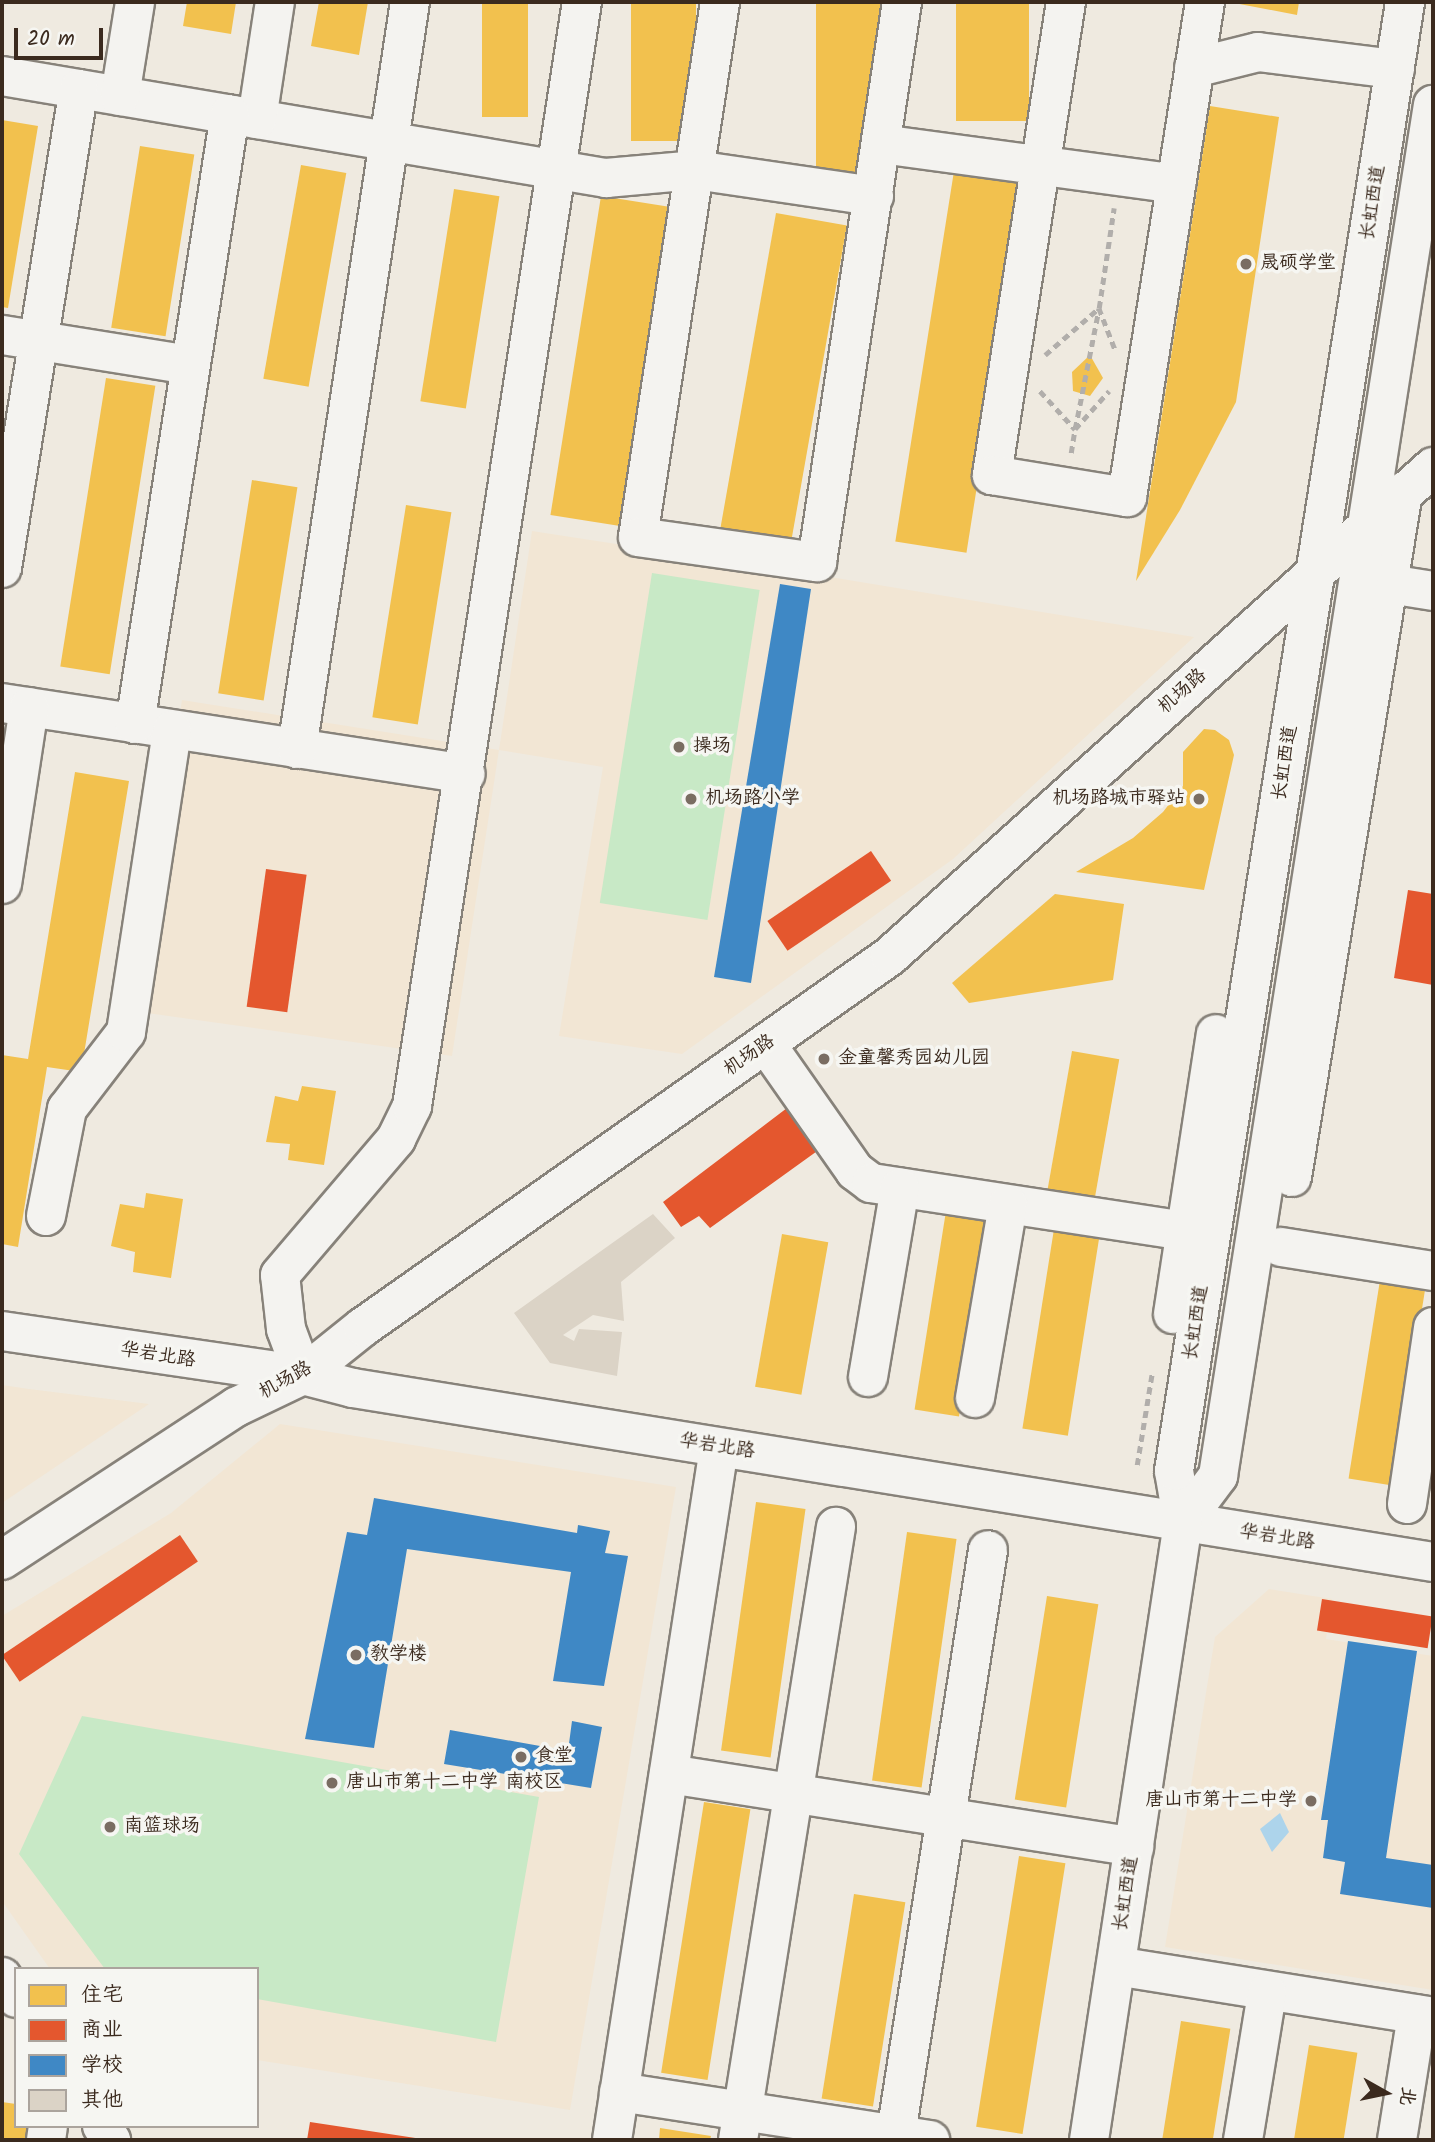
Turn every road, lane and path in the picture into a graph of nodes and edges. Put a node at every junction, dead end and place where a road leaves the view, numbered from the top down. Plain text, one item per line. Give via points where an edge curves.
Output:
1 (135, 2) edge
2 (275, 2) edge
3 (410, 2) edge
4 (582, 2) edge
5 (720, 2) edge
6 (902, 2) edge
7 (1066, 2) edge
8 (1205, 2) edge
9 (1405, 2) edge
10 (1194, 68) junction
11 (1395, 69) junction
12 (2, 76) edge
13 (79, 89) junction
14 (120, 96) junction
15 (1433, 106) edge
16 (243, 117) junction
17 (388, 141) junction
18 (881, 144) junction
19 (1041, 166) junction
20 (558, 169) junction
21 (695, 170) junction
22 (1119, 176) junction
23 (1176, 184) junction
24 (874, 196) junction
25 (1099, 308) junction
26 (20, 338) edge
27 (1040, 360) dead end
28 (1116, 362) dead end
29 (190, 365) junction
30 (1112, 382) dead end
31 (1035, 387) dead end
32 (1075, 429) junction
33 (1433, 467) edge
34 (1403, 492) junction
35 (1370, 520) junction
36 (2, 568) edge
37 (1317, 573) junction
38 (1389, 584) junction
39 (1433, 591) edge
40 (1288, 598) junction
41 (16, 705) edge
42 (135, 724) junction
43 (172, 730) junction
44 (297, 749) junction
45 (466, 774) junction
46 (2, 884) edge
47 (766, 1044) junction
48 (900, 1188) junction
49 (1007, 1205) junction
50 (46, 1216) dead end
51 (1184, 1231) junction
52 (1281, 1247) junction
53 (1433, 1271) edge
54 (1433, 1327) edge
55 (2, 1331) edge
56 (303, 1376) junction
57 (868, 1377) dead end
58 (975, 1398) dead end
59 (719, 1448) junction
60 (1407, 1504) dead end
61 (1183, 1523) junction
62 (836, 1527) dead end
63 (988, 1550) dead end
64 (2, 1560) edge
65 (1433, 1562) edge
66 (669, 1774) junction
67 (793, 1793) junction
68 (946, 1818) junction
69 (1134, 1847) junction
70 (1116, 1966) junction
71 (2, 1977) edge
72 (1266, 1993) junction
73 (14, 1995) edge
74 (1425, 2016) edge
75 (619, 2092) junction
76 (740, 2125) edge
77 (907, 2138) edge
78 (612, 2140) edge
79 (1089, 2140) edge
80 (1243, 2140) edge
81 (1397, 2140) edge

1 - 14 street
2 - 16 street
3 - 17 street
4 - 20 street
5 - 21 street
6 - 18 street
7 - 19 street
8 - 10 street
9 - 11 street, 长虹西道
10 - 11 street via 1258,52
10 - 23 street
11 - 37 street, 长虹西道
12 - 13 street
13 - 14 street
13 - 26 street
14 - 16 street
15 - 35 street, 长虹西道
16 - 17 street
16 - 29 street
17 - 20 street
17 - 44 street
18 - 19 street
18 - 24 street
19 - 22 street
19 - 23 street via 992,475 1127,497
20 - 21 street via 606,178
20 - 45 street
21 - 24 street
21 - 24 street via 638,537 817,562
22 - 23 street
22 - 25 path
25 - 27 path
25 - 28 path
25 - 32 path
26 - 29 street
26 - 36 street
29 - 42 street
30 - 32 path
31 - 32 path
33 - 34 street, 机场路
34 - 35 street, 机场路
34 - 38 street
35 - 37 street, 机场路
35 - 61 street, 长虹西道 via 1218,1476
37 - 40 street, 机场路
37 - 61 street, 长虹西道 via 1174,1471
38 - 39 street
38 - 52 street
40 - 47 street, 机场路 via 890,956
40 - 51 street
41 - 42 street
41 - 46 street
42 - 43 street
43 - 44 street
43 - 50 street via 126,1032 67,1109
44 - 45 street
45 - 56 street via 412,1106 396,1139 280,1275 286,1329
47 - 48 street via 855,1171 871,1183
47 - 56 street, 机场路 via 363,1327
48 - 49 street
48 - 57 street
49 - 51 street
49 - 58 street
51 - 61 street via 1152,1467
52 - 53 street
52 - 61 street via 1238,1478
54 - 60 street
55 - 56 street, 华岩北路
56 - 59 street, 华岩北路
56 - 64 street, 机场路 via 236,1407
59 - 61 street, 华岩北路
59 - 66 street
61 - 65 street, 华岩北路
61 - 69 street, 长虹西道
62 - 67 street
63 - 68 street
66 - 67 street
66 - 75 street
67 - 68 street
67 - 76 street
68 - 69 street
68 - 77 street
69 - 70 street, 长虹西道
70 - 72 street
70 - 79 street, 长虹西道
71 - 73 street
72 - 74 street
72 - 80 street
74 - 81 street
75 - 76 street
75 - 78 street
76 - 77 street

